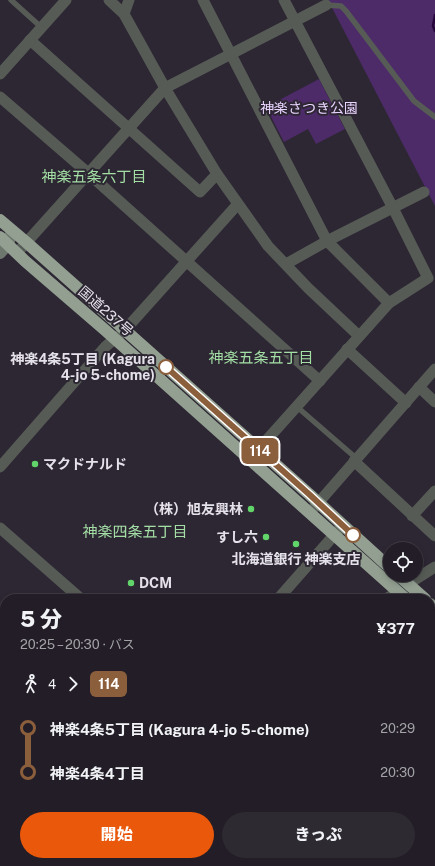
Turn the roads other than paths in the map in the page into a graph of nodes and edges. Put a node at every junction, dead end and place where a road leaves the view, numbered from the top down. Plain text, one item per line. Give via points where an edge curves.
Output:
1 (11, 0) edge
2 (66, 0) edge
3 (109, 0) edge
4 (129, 0) edge
5 (203, 0) edge
6 (284, 0) edge
7 (326, 5) joint
8 (124, 14) junction
9 (295, 20) junction
10 (41, 28) junction
11 (30, 40) junction
12 (231, 54) junction
13 (0, 74) edge
14 (165, 88) junction
15 (0, 97) edge
16 (435, 117) edge
17 (128, 128) junction
18 (88, 173) junction
19 (217, 174) junction
20 (424, 192) dead end
21 (237, 205) junction
22 (393, 208) junction
23 (0, 220) edge
24 (12, 231) junction
25 (327, 241) junction
26 (2, 242) edge
27 (26, 242) junction
28 (16, 253) junction
29 (187, 262) junction
30 (286, 264) junction
31 (431, 276) edge
32 (389, 303) junction
33 (125, 330) junction
34 (359, 336) junction
35 (116, 339) junction
36 (347, 349) junction
37 (435, 369) edge
38 (320, 380) junction
39 (419, 387) junction
40 (435, 402) edge
41 (406, 403) junction
42 (296, 406) junction
43 (258, 450) junction
44 (248, 459) junction
45 (355, 459) junction
46 (0, 468) edge
47 (435, 491) edge
48 (318, 502) junction
49 (310, 513) junction
50 (412, 516) junction
51 (342, 525) junction
52 (0, 528) edge
53 (334, 535) junction
54 (435, 536) edge
55 (383, 562) edge
56 (435, 567) edge
57 (408, 584) joint
58 (396, 590) junction
59 (75, 594) edge
60 (282, 594) edge
61 (389, 594) edge
62 (400, 594) edge
63 (419, 594) edge

1 - 10 lane
2 - 10 street
3 - 8 street
4 - 8 street
5 - 12 street
6 - 9 street
7 - 9 street
7 - 16 lane via 341,6 346,11 414,101
8 - 14 street
9 - 12 street
9 - 22 street
10 - 11 street
11 - 13 street
11 - 17 street
12 - 14 street
12 - 25 street
14 - 17 street
14 - 19 street
15 - 18 street
17 - 18 street
17 - 19 street via 200,192
18 - 27 street
18 - 29 street
19 - 21 street
20 - 22 street
21 - 29 street
21 - 30 street via 268,246
22 - 25 street
22 - 31 street
23 - 24 highway, 国道237号
24 - 26 street
24 - 27 highway, 国道237号
25 - 30 street
25 - 32 street
26 - 28 highway, 国道237号
27 - 28 street
27 - 33 highway, 国道237号
28 - 35 highway, 国道237号
29 - 33 street
29 - 38 street
30 - 34 street
31 - 32 street
32 - 34 street
33 - 35 street
33 - 43 highway, 国道237号
34 - 36 street
35 - 44 highway, 国道237号
35 - 46 street via 105,347
36 - 38 street
36 - 41 street
37 - 39 street
38 - 42 street
39 - 40 street
39 - 41 street
41 - 45 street
42 - 43 street
42 - 45 lane
43 - 44 street
43 - 48 highway, 国道237号
44 - 49 highway, 国道237号
45 - 48 street
45 - 50 street
47 - 50 street
48 - 49 street
48 - 51 highway, 国道237号
49 - 53 highway, 国道237号
50 - 54 street
51 - 53 street
51 - 55 highway, 国道237号
52 - 59 street
53 - 58 highway, 国道237号
53 - 60 street
56 - 57 street
57 - 63 highway
58 - 61 lane
58 - 62 highway, 国道237号

